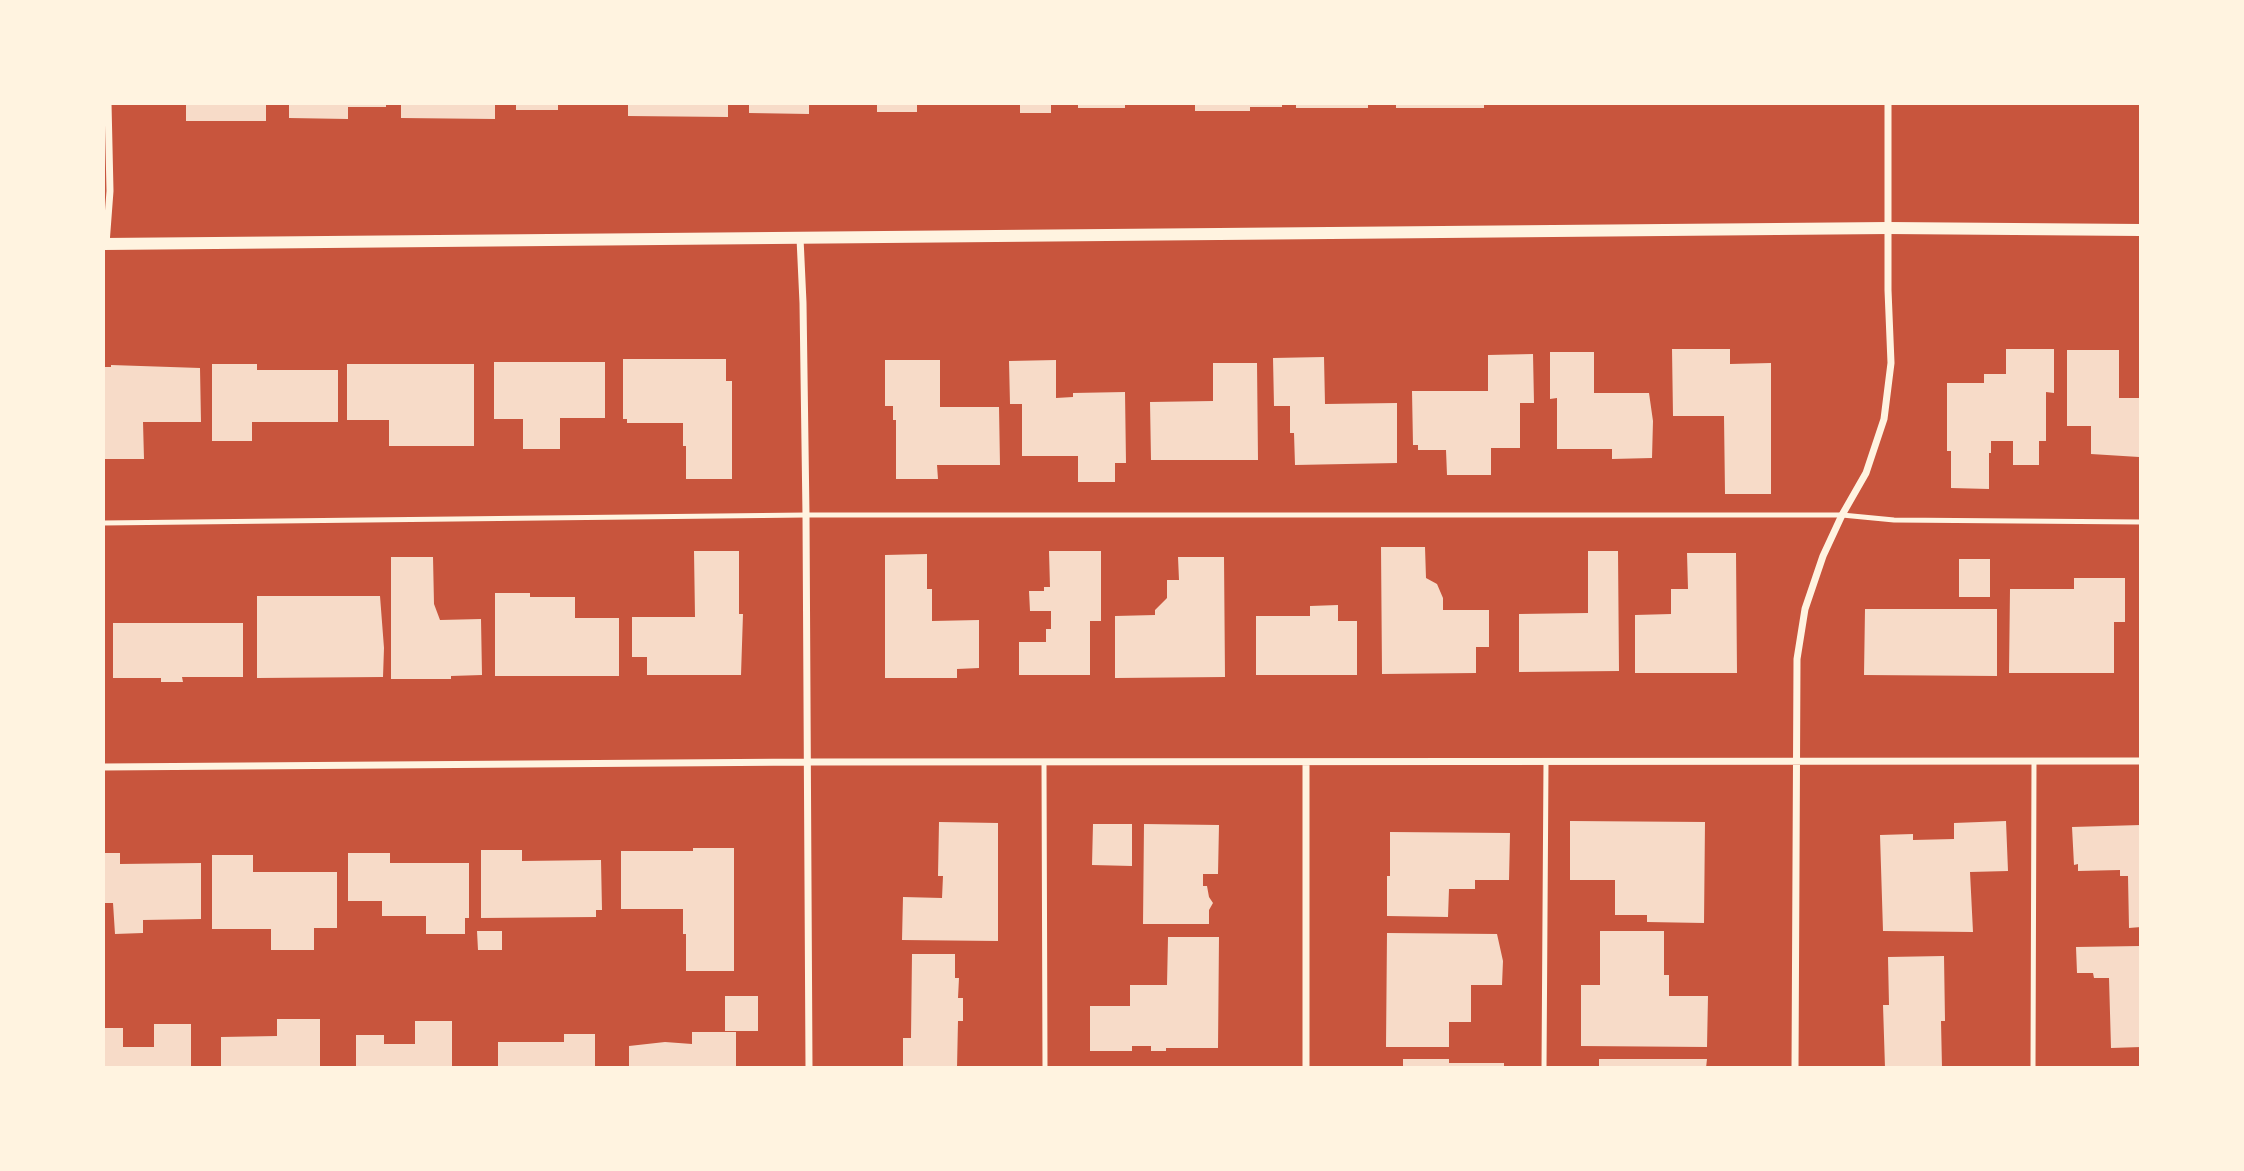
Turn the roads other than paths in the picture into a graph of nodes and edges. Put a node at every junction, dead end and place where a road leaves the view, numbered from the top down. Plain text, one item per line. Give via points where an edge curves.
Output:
1 (108, 103) edge
2 (1888, 103) edge
3 (1888, 228) junction
4 (2141, 230) edge
5 (800, 238) junction
6 (105, 244) edge
7 (806, 515) junction
8 (1842, 515) junction
9 (2141, 522) edge
10 (103, 523) edge
11 (1546, 761) junction
12 (1795, 761) junction
13 (2034, 761) junction
14 (2141, 761) edge
15 (809, 762) junction
16 (1044, 762) junction
17 (1306, 762) junction
18 (103, 767) edge
19 (809, 1068) edge
20 (1045, 1068) edge
21 (1306, 1068) edge
22 (1544, 1068) edge
23 (1795, 1068) edge
24 (2033, 1068) edge

1 - 6 street via 110,191
2 - 3 street
3 - 4 street
3 - 5 street
3 - 8 street via 1891,363 1884,419 1866,473
5 - 6 street
5 - 7 street
7 - 8 lane
7 - 10 lane
7 - 15 street
8 - 9 lane via 1894,520
8 - 12 street via 1805,609 1797,659
11 - 12 street
11 - 17 street
11 - 22 lane
12 - 13 street
12 - 23 street
13 - 14 street
13 - 24 lane
15 - 16 street
15 - 18 street
15 - 19 street
16 - 17 street
16 - 20 lane
17 - 21 street

